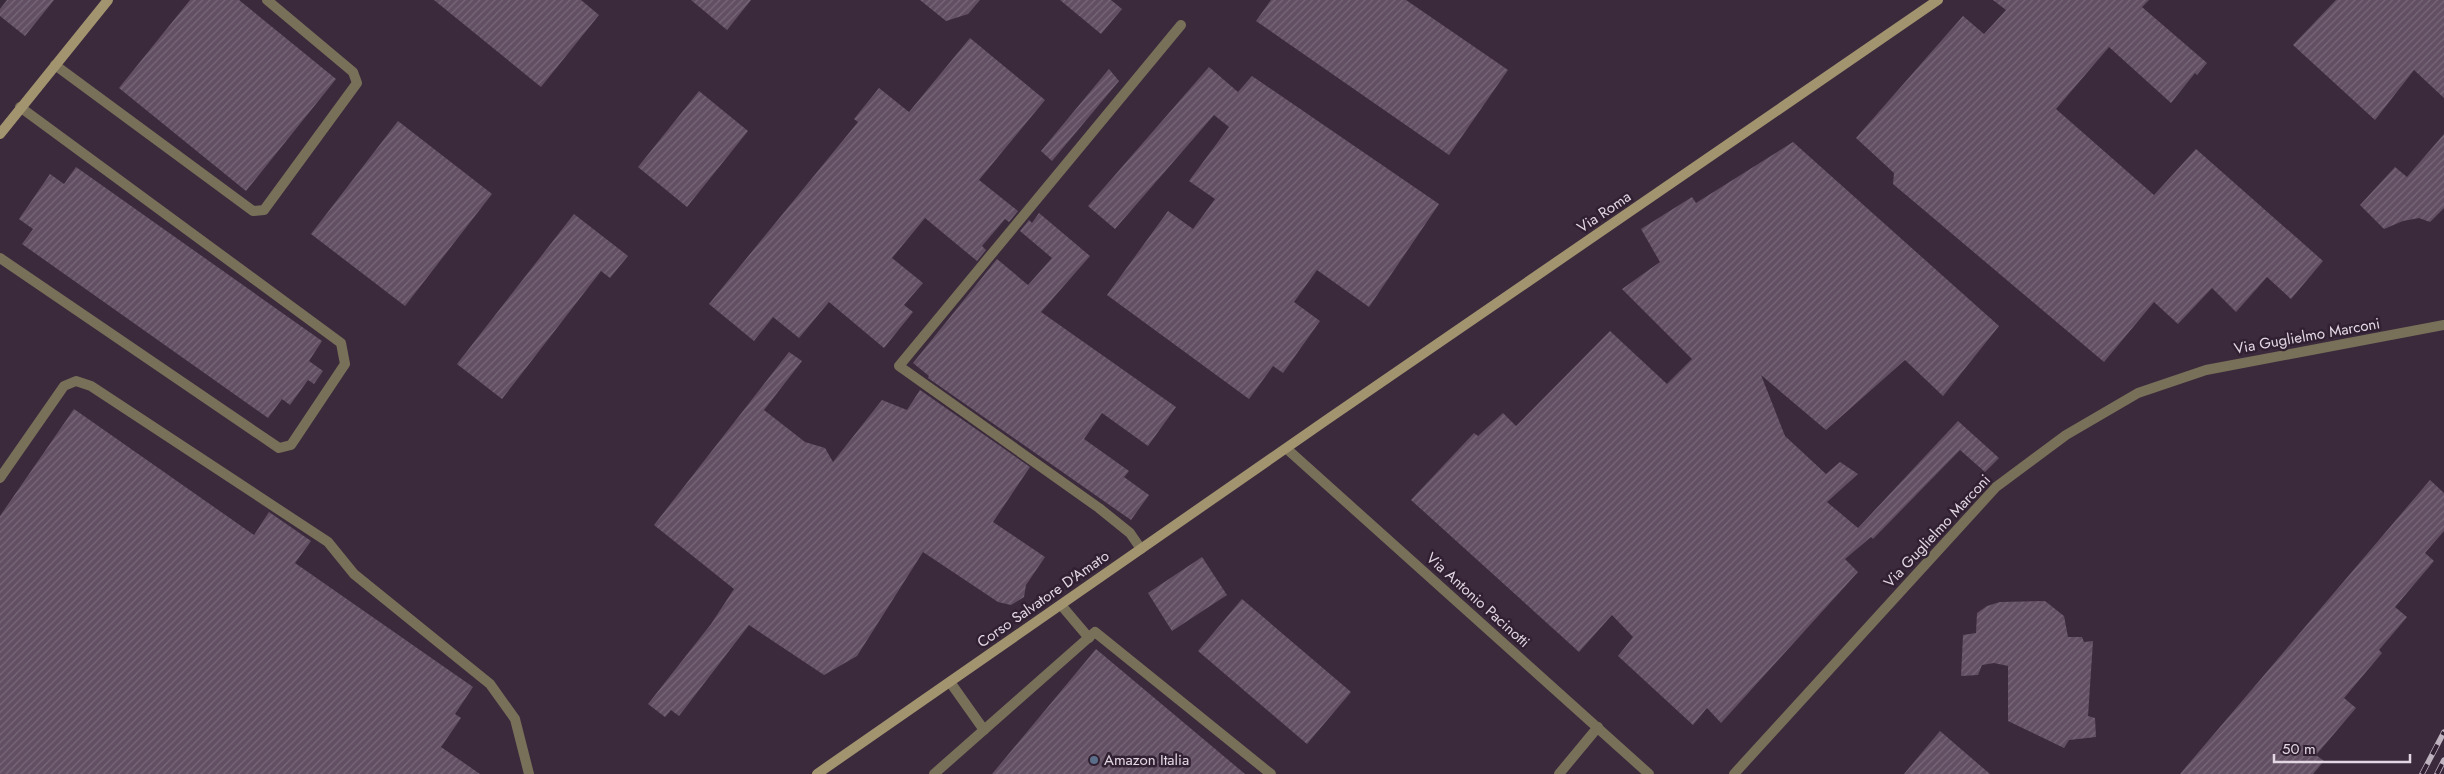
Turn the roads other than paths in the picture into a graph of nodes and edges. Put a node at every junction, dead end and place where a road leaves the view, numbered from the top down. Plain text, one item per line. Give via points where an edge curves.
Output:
1 (108, 0) edge
2 (267, 0) edge
3 (1938, 0) edge
4 (1181, 25) dead end
5 (55, 65) junction
6 (20, 107) junction
7 (0, 134) edge
8 (0, 258) edge
9 (2444, 325) edge
10 (1287, 448) junction
11 (0, 478) edge
12 (1141, 549) junction
13 (1061, 605) junction
14 (1088, 638) junction
15 (950, 682) junction
16 (1598, 727) junction
17 (984, 730) junction
18 (529, 774) edge
19 (817, 774) edge
20 (934, 774) edge
21 (1271, 774) edge
22 (1559, 774) edge
23 (1649, 774) edge
24 (1734, 774) edge

1 - 5 street
2 - 5 street via 353,72 357,82 264,210 253,211
3 - 10 street, Via Roma
4 - 12 street via 899,366 1099,508 1130,534
5 - 6 street
6 - 7 street
6 - 8 street via 341,343 345,364 291,446 279,448
9 - 24 street, Via Guglielmo Marconi via 2206,370 2138,393 2066,435 1996,487
10 - 12 street, Corso Salvatore D'Amato
10 - 16 street, Via Antonio Pacinotti
11 - 18 street via 64,386 76,381 92,386 328,542 354,574 490,684 515,718
12 - 13 street, Corso Salvatore D'Amato
13 - 14 street
13 - 15 street, Corso Salvatore D'Amato
14 - 17 street
14 - 21 street via 1095,632
15 - 17 street
15 - 19 street, Corso Salvatore D'Amato
16 - 22 street
16 - 23 street, Via Antonio Pacinotti
17 - 20 street

